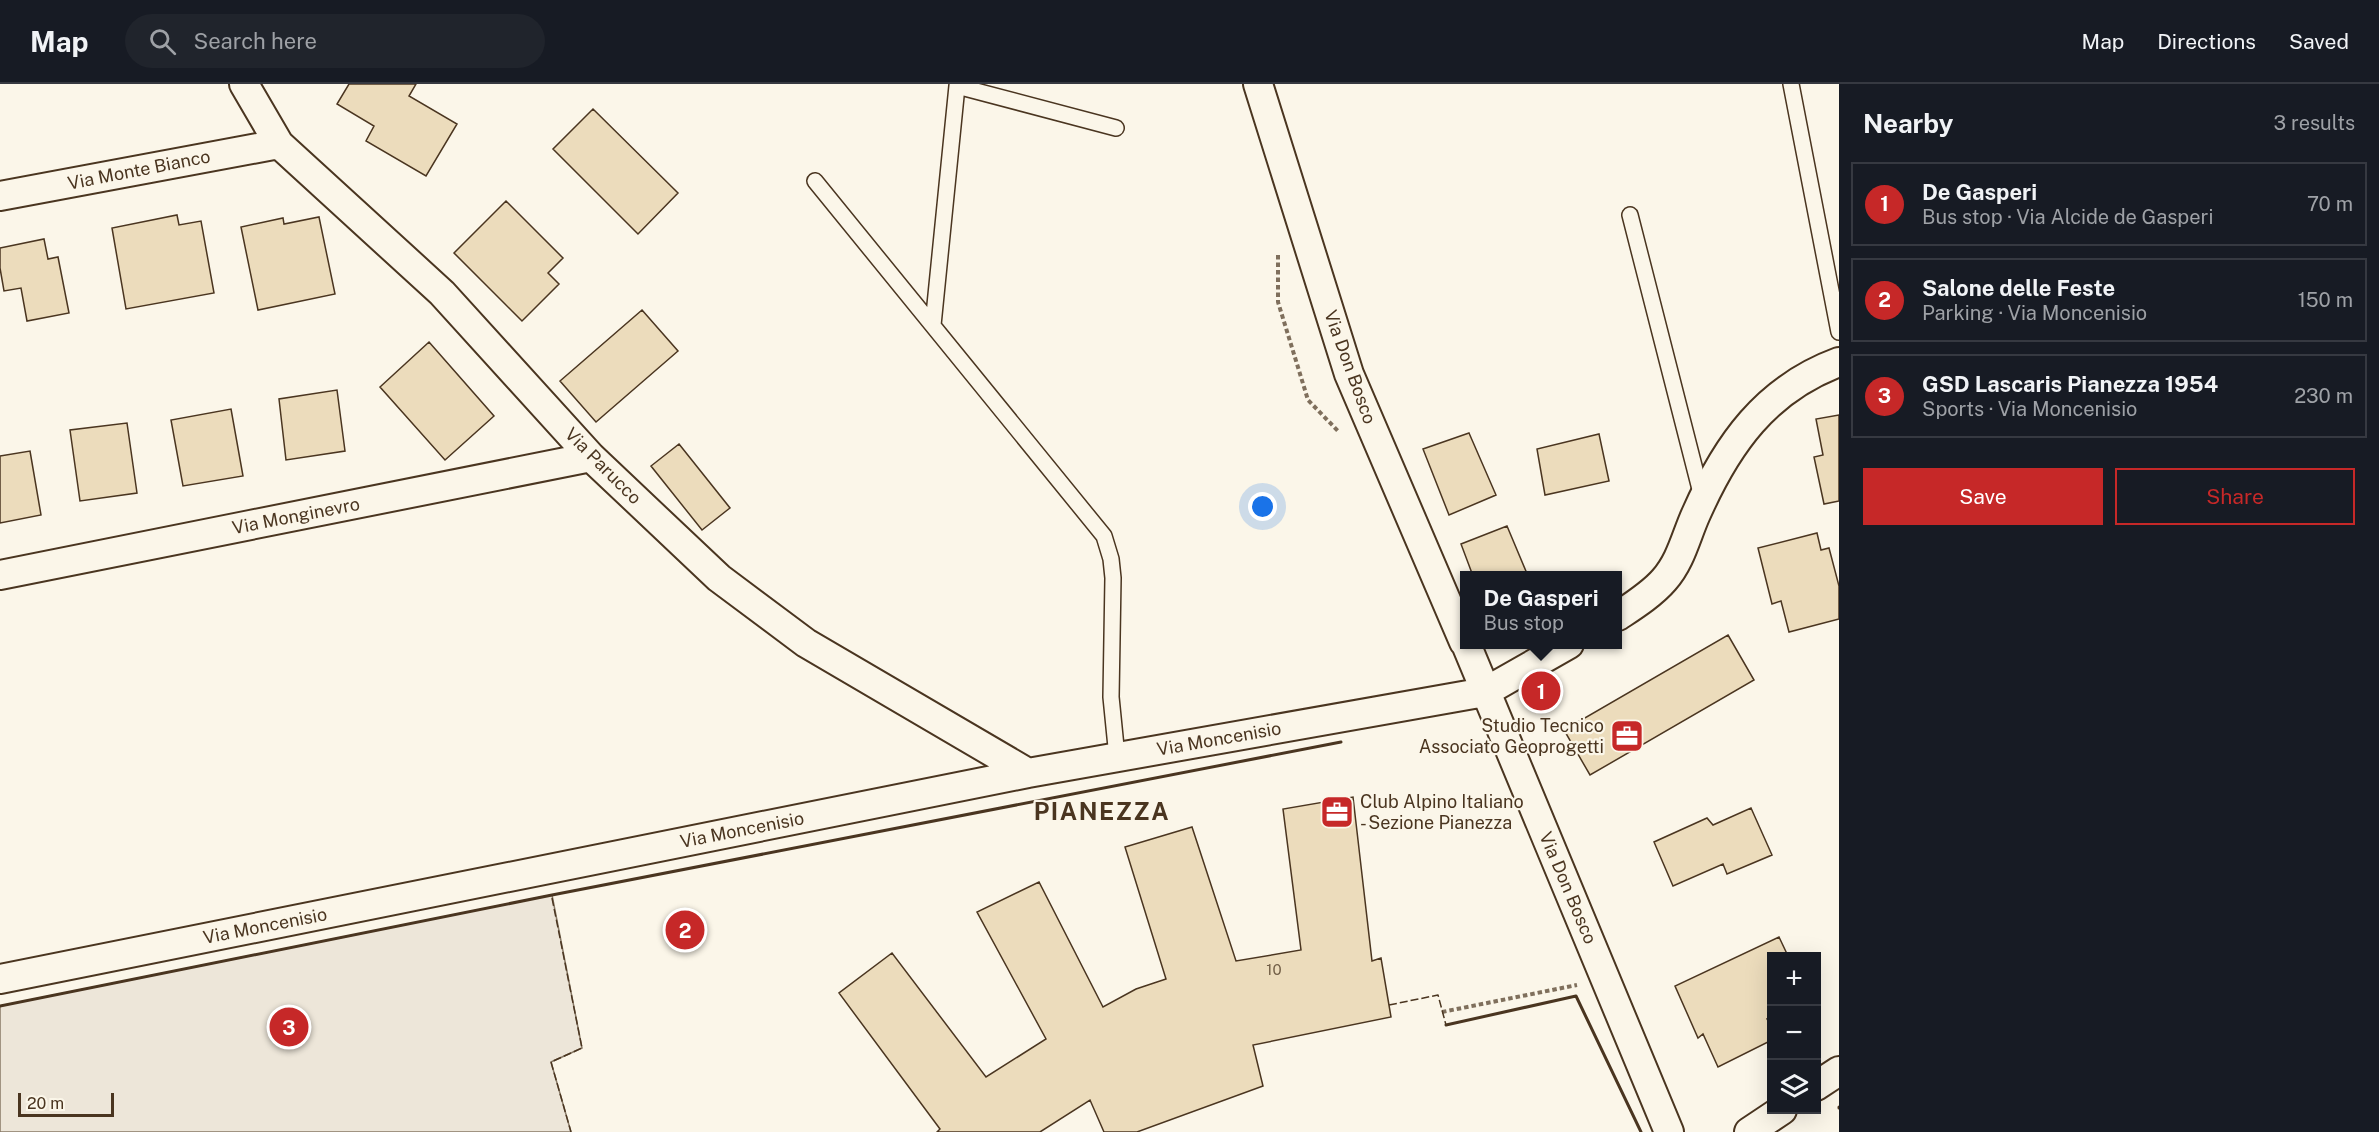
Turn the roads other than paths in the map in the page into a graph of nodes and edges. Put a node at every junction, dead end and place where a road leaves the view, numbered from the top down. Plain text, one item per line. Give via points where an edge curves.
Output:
1 (244, 84) edge
2 (1258, 84) edge
3 (1791, 84) edge
4 (953, 85) edge
5 (1116, 128) dead end
6 (279, 144) junction
7 (815, 181) dead end
8 (0, 196) edge
9 (1630, 215) dead end
10 (933, 326) junction
11 (1839, 332) edge
12 (1839, 362) edge
13 (591, 457) junction
14 (1703, 500) junction
15 (0, 575) edge
16 (1622, 612) edge
17 (1460, 631) edge
18 (1467, 649) edge
19 (1562, 649) edge
20 (1485, 692) junction
21 (1117, 757) junction
22 (1028, 772) junction
23 (0, 979) edge
24 (1839, 1071) edge
25 (1821, 1083) edge
26 (1776, 1114) edge
27 (1669, 1132) edge
28 (1749, 1132) edge

1 - 6 street, Via Parucco
2 - 17 street, Via Don Bosco via 1349,375
3 - 11 lane
4 - 5 lane
4 - 10 lane
6 - 8 street, Via Monte Bianco
6 - 13 street, Via Parucco via 442,293
7 - 10 lane
9 - 14 lane
10 - 21 lane via 1104,536 1113,578 1111,697
12 - 14 street via 1786,388 1761,410 1741,435
13 - 15 street, Via Monginevro
13 - 22 street, Via Parucco via 719,578 806,643
14 - 16 street via 1682,552 1664,579
18 - 20 street, Via Don Bosco
19 - 20 street, Via Moncenisio
20 - 21 street, Via Moncenisio
20 - 27 street, Via Don Bosco
21 - 22 street, Via Moncenisio
22 - 23 street, Via Moncenisio
24 - 25 street
26 - 28 street

